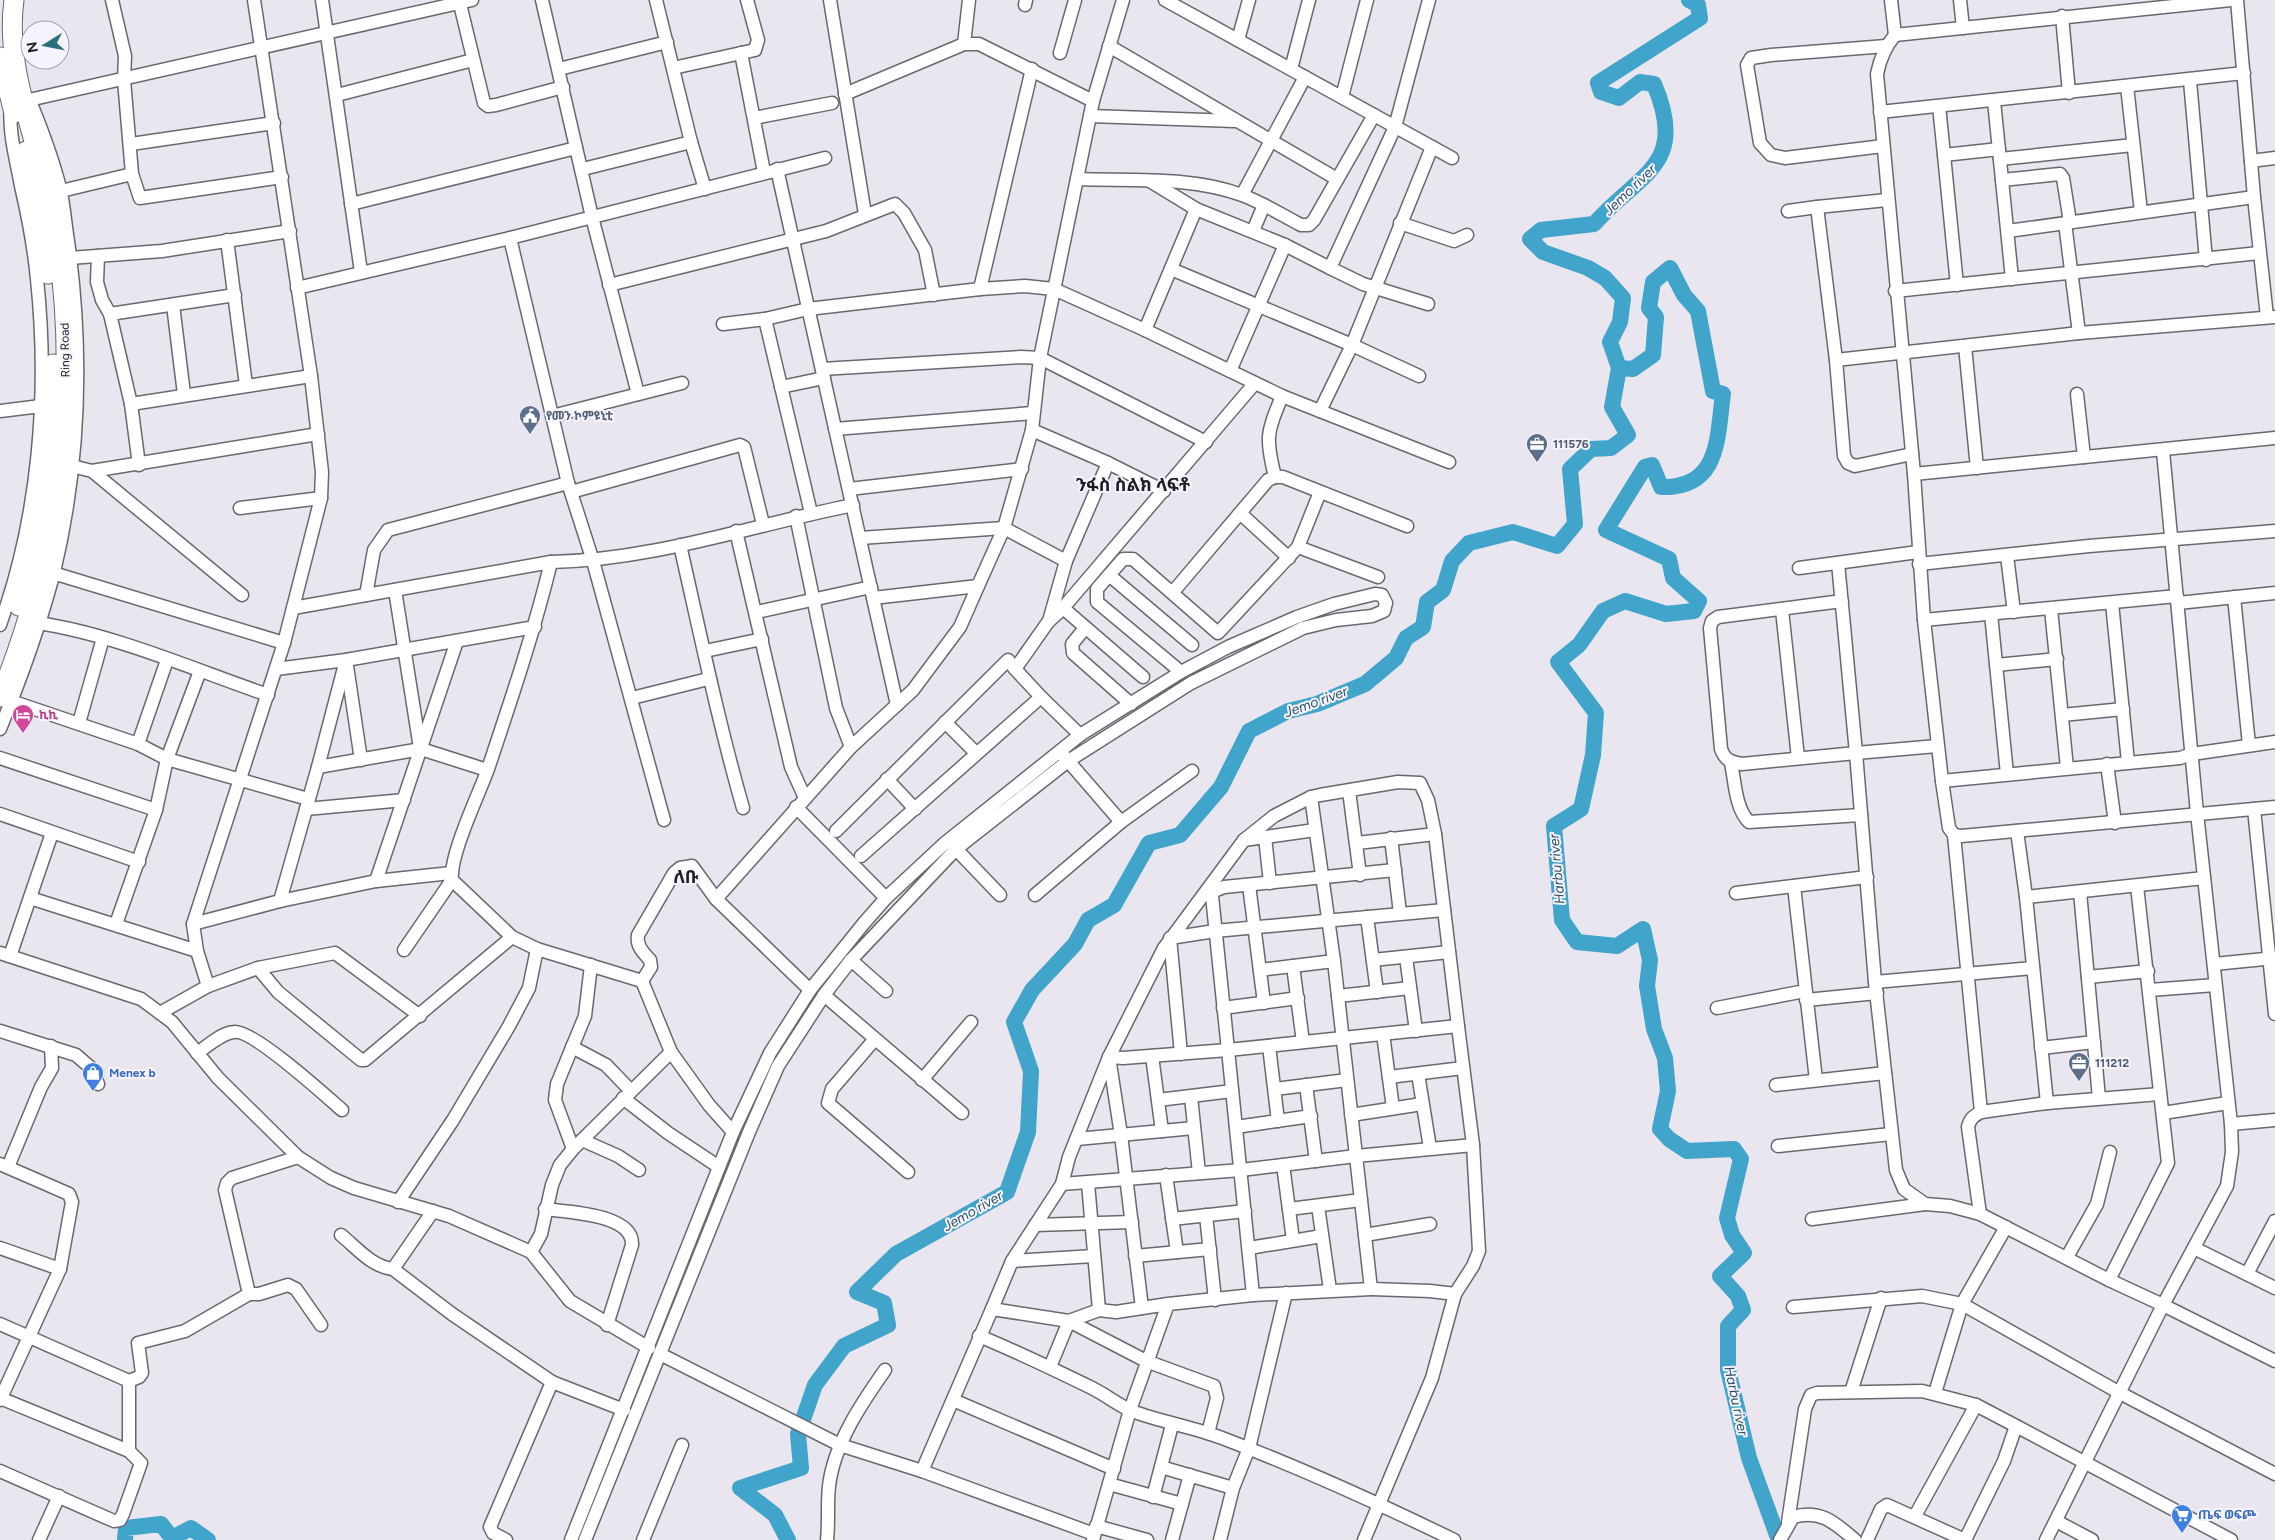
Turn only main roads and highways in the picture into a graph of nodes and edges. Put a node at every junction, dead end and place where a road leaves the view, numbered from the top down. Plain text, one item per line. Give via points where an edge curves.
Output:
1 (14, 0) edge
2 (0, 57) edge
3 (21, 99) junction
4 (0, 662) edge
5 (6, 699) edge

1 - 3 highway, Ring Road via 12,20
2 - 3 highway, Ring Road
3 - 4 highway, Ring Road via 26,151 52,303 53,369 46,476 24,588
3 - 5 highway, Ring Road via 46,180 58,245 64,302 65,399 51,533

